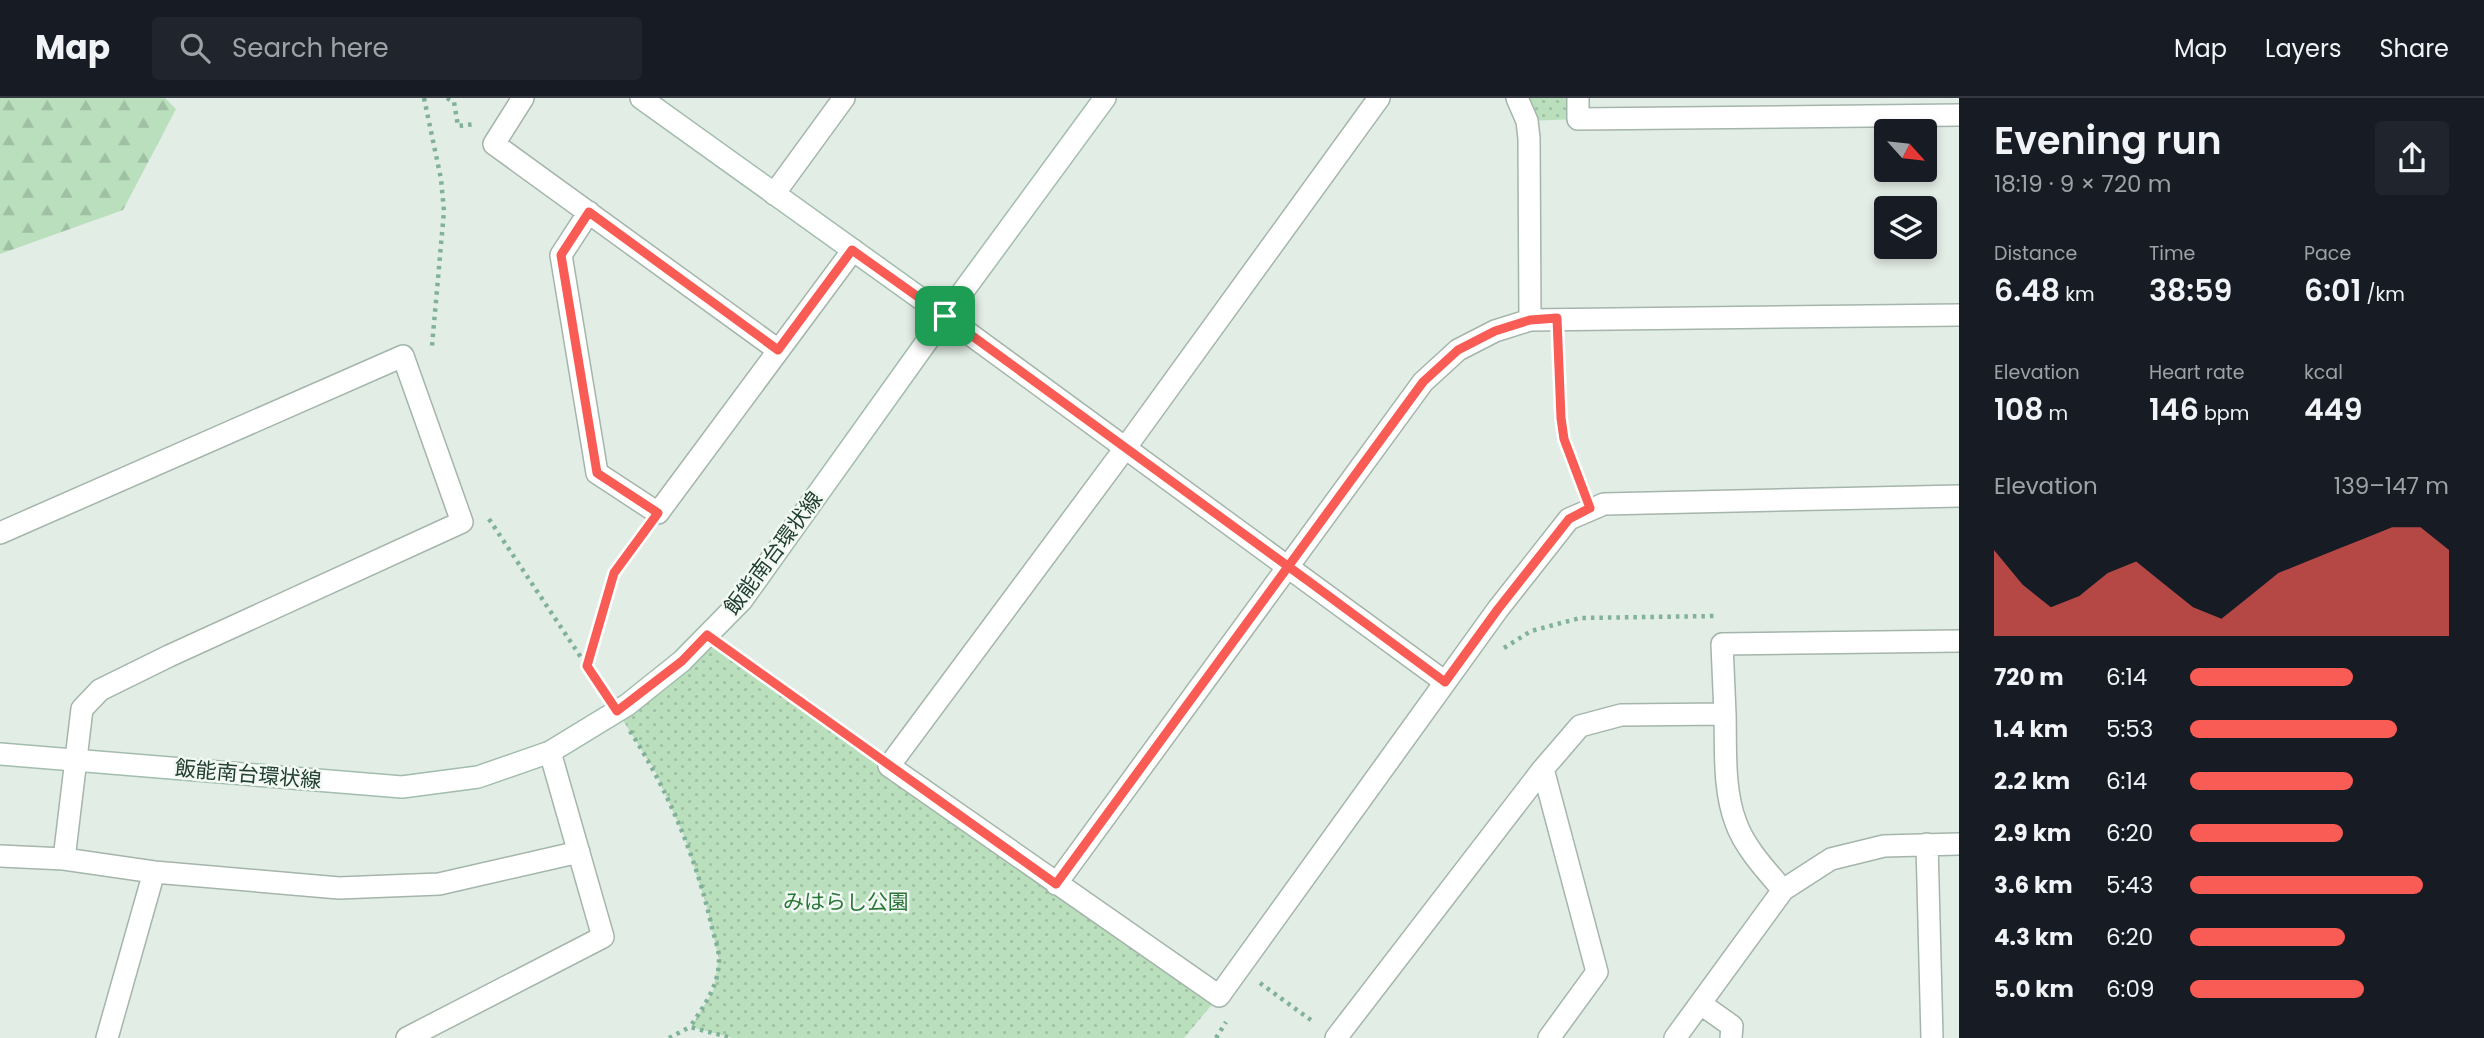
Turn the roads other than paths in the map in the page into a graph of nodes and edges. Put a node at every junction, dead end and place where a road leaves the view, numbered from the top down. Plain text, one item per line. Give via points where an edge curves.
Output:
1 (523, 98) edge
2 (641, 98) edge
3 (844, 98) edge
4 (1105, 98) edge
5 (1379, 98) edge
6 (1517, 98) edge
7 (1578, 98) edge
8 (1959, 115) edge
9 (774, 194) junction
10 (589, 212) junction
11 (852, 250) junction
12 (945, 316) junction
13 (1959, 316) edge
14 (1530, 320) junction
15 (778, 350) junction
16 (1126, 447) junction
17 (1959, 496) edge
18 (0, 533) edge
19 (1288, 565) junction
20 (1959, 641) edge
21 (1445, 682) junction
22 (1725, 714) junction
23 (550, 752) junction
24 (0, 754) edge
25 (77, 760) junction
26 (1543, 769) junction
27 (1927, 844) junction
28 (1959, 844) edge
29 (579, 852) junction
30 (0, 856) edge
31 (64, 859) junction
32 (154, 872) junction
33 (1056, 884) junction
34 (1783, 890) junction
35 (1701, 1004) junction
36 (1331, 1034) edge
37 (107, 1038) edge
38 (407, 1038) edge
39 (1549, 1038) edge
40 (1675, 1038) edge
41 (1731, 1038) edge
42 (1932, 1038) edge

1 - 10 street via 494,144
2 - 9 street
3 - 9 street
4 - 12 street, 飯能南台環状線
5 - 16 street
6 - 14 street via 1529,138
7 - 8 street via 1578,120
9 - 11 street
10 - 15 street
10 - 15 street via 561,255 597,473 658,513
11 - 12 street
11 - 15 street
12 - 16 street
12 - 23 street, 飯能南台環状線 via 742,600 682,661 617,711
13 - 14 street
14 - 19 street via 1458,350 1423,382
16 - 19 street
16 - 33 street via 889,766
17 - 21 street via 1604,504 1590,508 1569,519
18 - 25 street via 403,356 462,522 100,690 82,709
19 - 21 street
19 - 33 street
20 - 22 street via 1723,644
21 - 33 street via 1219,996
22 - 26 street via 1621,715 1580,726
22 - 34 street via 1727,787 1736,824 1755,858
23 - 25 street, 飯能南台環状線 via 478,777 402,787
23 - 29 street
24 - 25 street, 飯能南台環状線
25 - 31 street
26 - 36 street
26 - 39 street via 1597,972
27 - 28 street
27 - 34 street via 1884,846 1831,859
27 - 42 street
29 - 32 street via 439,884 339,888
29 - 38 street via 603,937
30 - 31 street
31 - 32 street
32 - 37 street
34 - 35 street
35 - 40 street
35 - 41 street via 1732,1026

